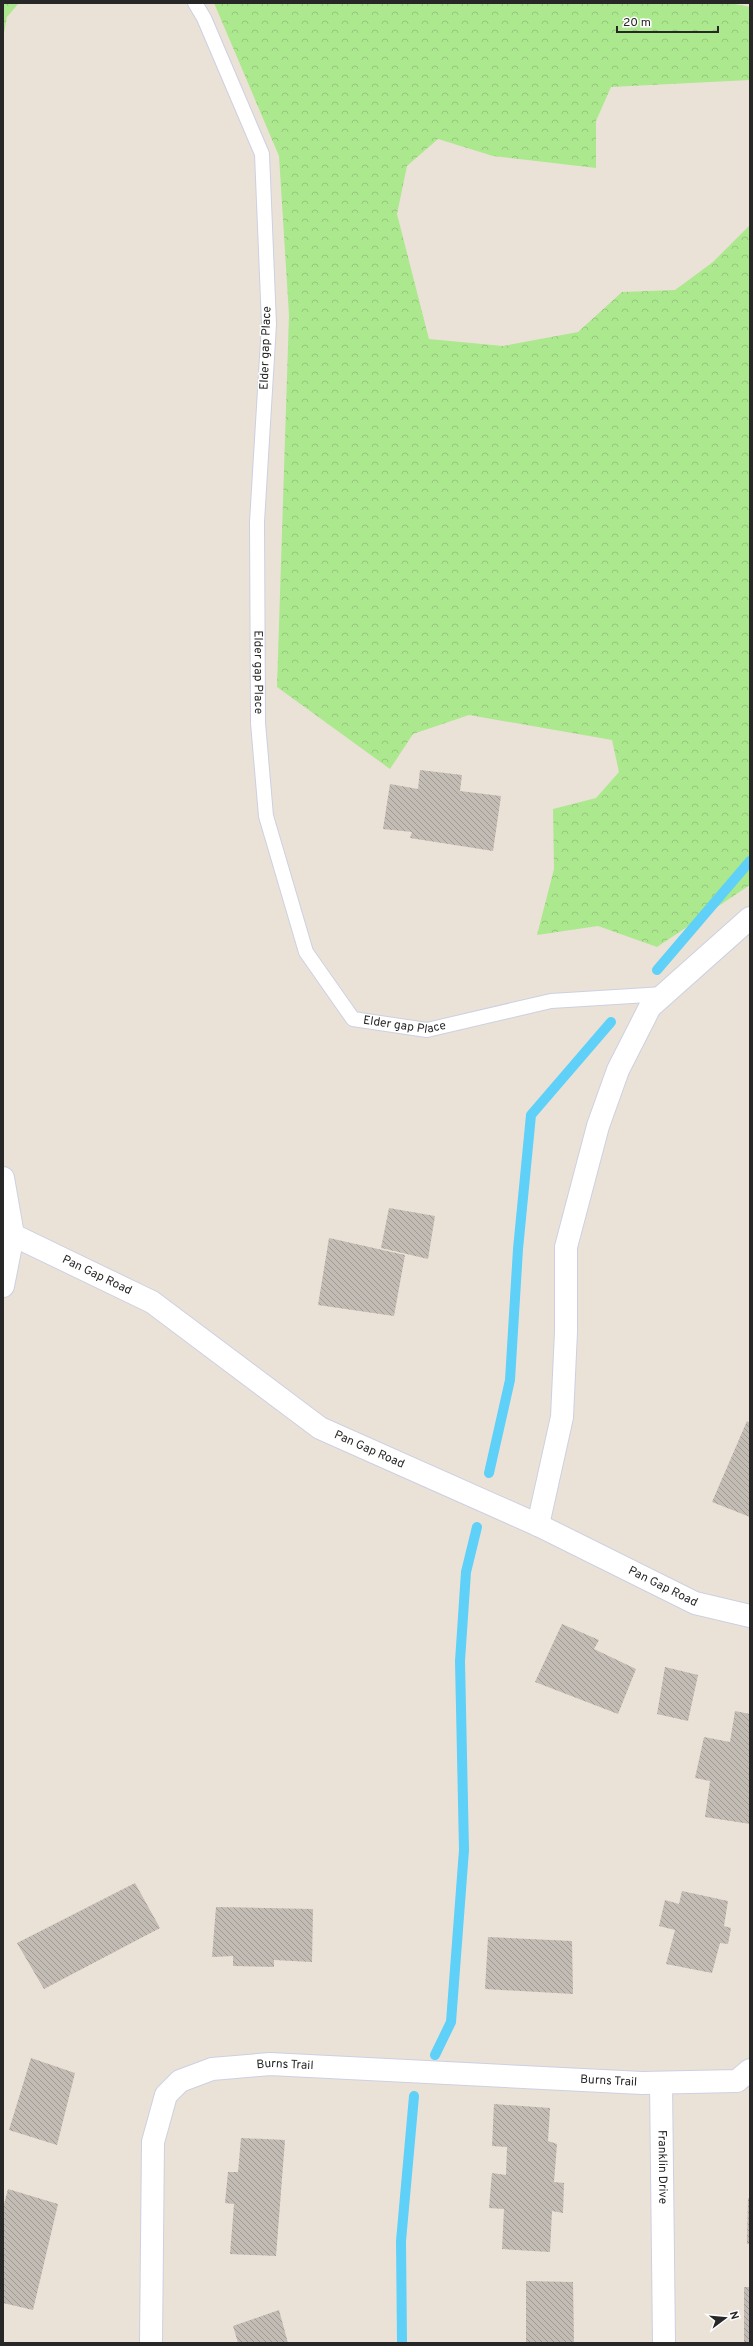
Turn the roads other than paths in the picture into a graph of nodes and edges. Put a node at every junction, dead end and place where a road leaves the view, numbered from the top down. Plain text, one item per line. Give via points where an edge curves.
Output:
1 (196, 3) edge
2 (750, 918) edge
3 (665, 994) junction
4 (3, 1178) edge
5 (8, 1234) edge
6 (3, 1286) edge
7 (538, 1524) junction
8 (750, 1616) edge
9 (750, 2070) edge
10 (661, 2083) junction
11 (150, 2343) edge
12 (664, 2343) edge

1 - 3 lane, Elder gap Place via 262,154 269,324 257,522 258,723 266,816 306,952 353,1018 427,1030 551,1001
2 - 3 street
3 - 7 street via 650,1007 618,1070 598,1126 566,1247 562,1417
4 - 5 street
5 - 6 street
5 - 7 street, Pan Gap Road via 152,1302 320,1428
7 - 8 street, Pan Gap Road via 695,1604
9 - 10 street via 737,2081
10 - 11 street, Burns Trail via 270,2064 212,2069 180,2081 166,2095 153,2142
10 - 12 street, Franklin Drive

